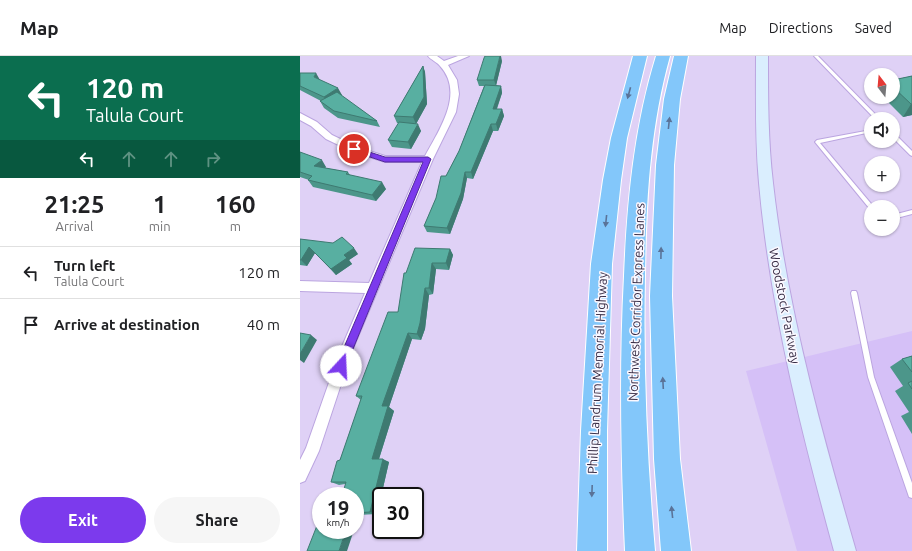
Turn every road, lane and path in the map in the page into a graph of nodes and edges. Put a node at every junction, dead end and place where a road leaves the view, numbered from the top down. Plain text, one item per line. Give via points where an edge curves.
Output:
1 (432, 56) edge
2 (465, 56) edge
3 (640, 56) edge
4 (663, 56) edge
5 (681, 56) edge
6 (762, 56) edge
7 (816, 56) edge
8 (443, 64) junction
9 (871, 112) edge
10 (300, 116) edge
11 (864, 132) edge
12 (900, 142) edge
13 (912, 154) edge
14 (428, 159) junction
15 (865, 200) edge
16 (912, 212) edge
17 (900, 215) edge
18 (300, 286) edge
19 (373, 288) junction
20 (854, 293) dead end
21 (300, 476) edge
22 (912, 494) edge
23 (592, 551) edge
24 (640, 551) edge
25 (676, 551) edge
26 (845, 551) edge

1 - 8 street
2 - 8 street
3 -> 23 highway, Phillip Landrum Memorial Highway via 618,139 609,195 599,297 591,496
4 - 24 highway, Northwest Corridor Express Lanes via 648,118 635,258 632,370
25 -> 5 highway via 667,459 661,296 665,165 672,99
6 - 26 main road, Woodstock Parkway via 764,164 772,238 806,407
7 - 9 lane
8 - 14 street via 453,80 455,100 452,112
10 - 14 street via 329,137 360,151 385,159
11 - 15 lane via 816,142
12 - 13 lane
14 - 19 street
16 - 17 lane
18 - 19 street
19 - 21 street via 346,352 312,451
20 - 22 lane via 871,377

